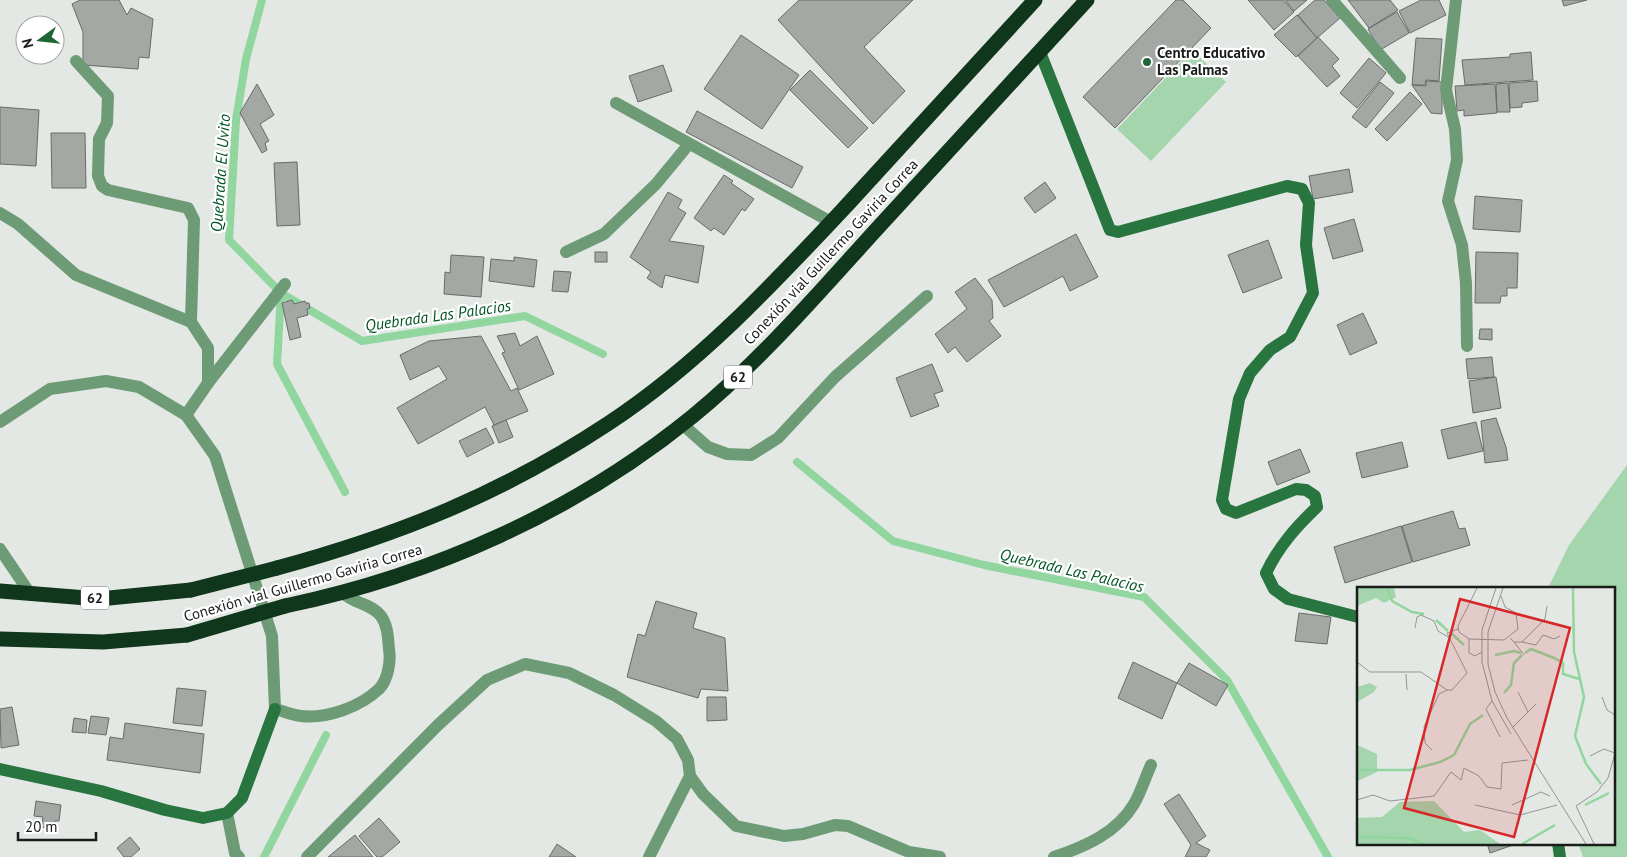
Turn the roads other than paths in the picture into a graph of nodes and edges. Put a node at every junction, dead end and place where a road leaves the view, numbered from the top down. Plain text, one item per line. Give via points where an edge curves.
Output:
1 (1035, 0) edge
2 (1087, 0) edge
3 (1332, 0) edge
4 (1456, 0) edge
5 (1040, 52) junction
6 (76, 61) dead end
7 (1400, 78) dead end
8 (616, 103) dead end
9 (689, 144) junction
10 (0, 213) edge
11 (831, 222) junction
12 (566, 252) dead end
13 (285, 284) dead end
14 (927, 296) dead end
15 (191, 322) junction
16 (1467, 346) dead end
17 (208, 383) junction
18 (186, 415) junction
19 (0, 422) edge
20 (682, 424) junction
21 (0, 549) edge
22 (0, 591) edge
23 (29, 592) junction
24 (342, 593) junction
25 (1357, 617) edge
26 (0, 639) edge
27 (275, 709) junction
28 (1151, 765) dead end
29 (0, 769) edge
30 (690, 776) junction
31 (227, 813) junction
32 (1558, 844) edge
33 (239, 857) edge
34 (307, 857) edge
35 (649, 857) edge
36 (940, 857) edge
37 (1054, 857) edge
38 (1560, 857) edge

1 - 11 highway, Conexión vial Guillermo Gaviria Correa / 62
2 - 5 highway, Conexión vial Guillermo Gaviria Correa / 62
3 - 7 street
4 - 16 street via 1446,90 1457,160 1448,201 1462,245
5 - 20 highway, Conexión vial Guillermo Gaviria Correa / 62 via 753,363
5 - 25 street via 1110,230 1118,232 1286,186 1302,190 1309,203 1306,245 1313,293 1290,337 1270,350 1250,373 1239,398 1222,500 1226,509 1236,512 1296,489 1306,490 1315,496 1317,507 1290,533 1266,573 1274,589 1288,599
6 - 15 street via 108,96 109,115 99,139 98,176 102,186 188,208 192,213
8 - 9 street
9 - 11 street
9 - 12 street via 656,184 604,234
10 - 15 street via 18,224 76,275
11 - 23 highway, Conexión vial Guillermo Gaviria Correa / 62, bridge via 711,344 662,385 564,452 484,496 348,549 191,590 99,599
13 - 17 street
14 - 20 street via 836,377 778,438 751,455 727,454 708,447
15 - 17 street via 208,348
17 - 18 street
18 - 19 street via 138,387 106,381 50,389
18 - 27 street via 215,456 272,636
20 - 24 highway, Conexión vial Guillermo Gaviria Correa / 62 via 630,462 563,504 501,536 418,570
21 - 23 street
22 - 23 highway, Conexión vial Guillermo Gaviria Correa / 62
24 - 26 highway, Conexión vial Guillermo Gaviria Correa / 62, bridge via 187,635 103,642
24 - 27 street via 349,599 371,606 381,616 388,632 391,662 380,688 350,708 322,715 301,716
27 - 31 street via 242,798
28 - 37 street via 1134,805 1115,827 1084,847
29 - 31 street via 204,818
30 - 34 street via 688,760 677,739 656,721 569,673 525,664 487,680 438,724
30 - 35 street
30 - 36 street via 736,826 784,836 835,825 848,826 909,852
31 - 33 street
32 - 38 street

